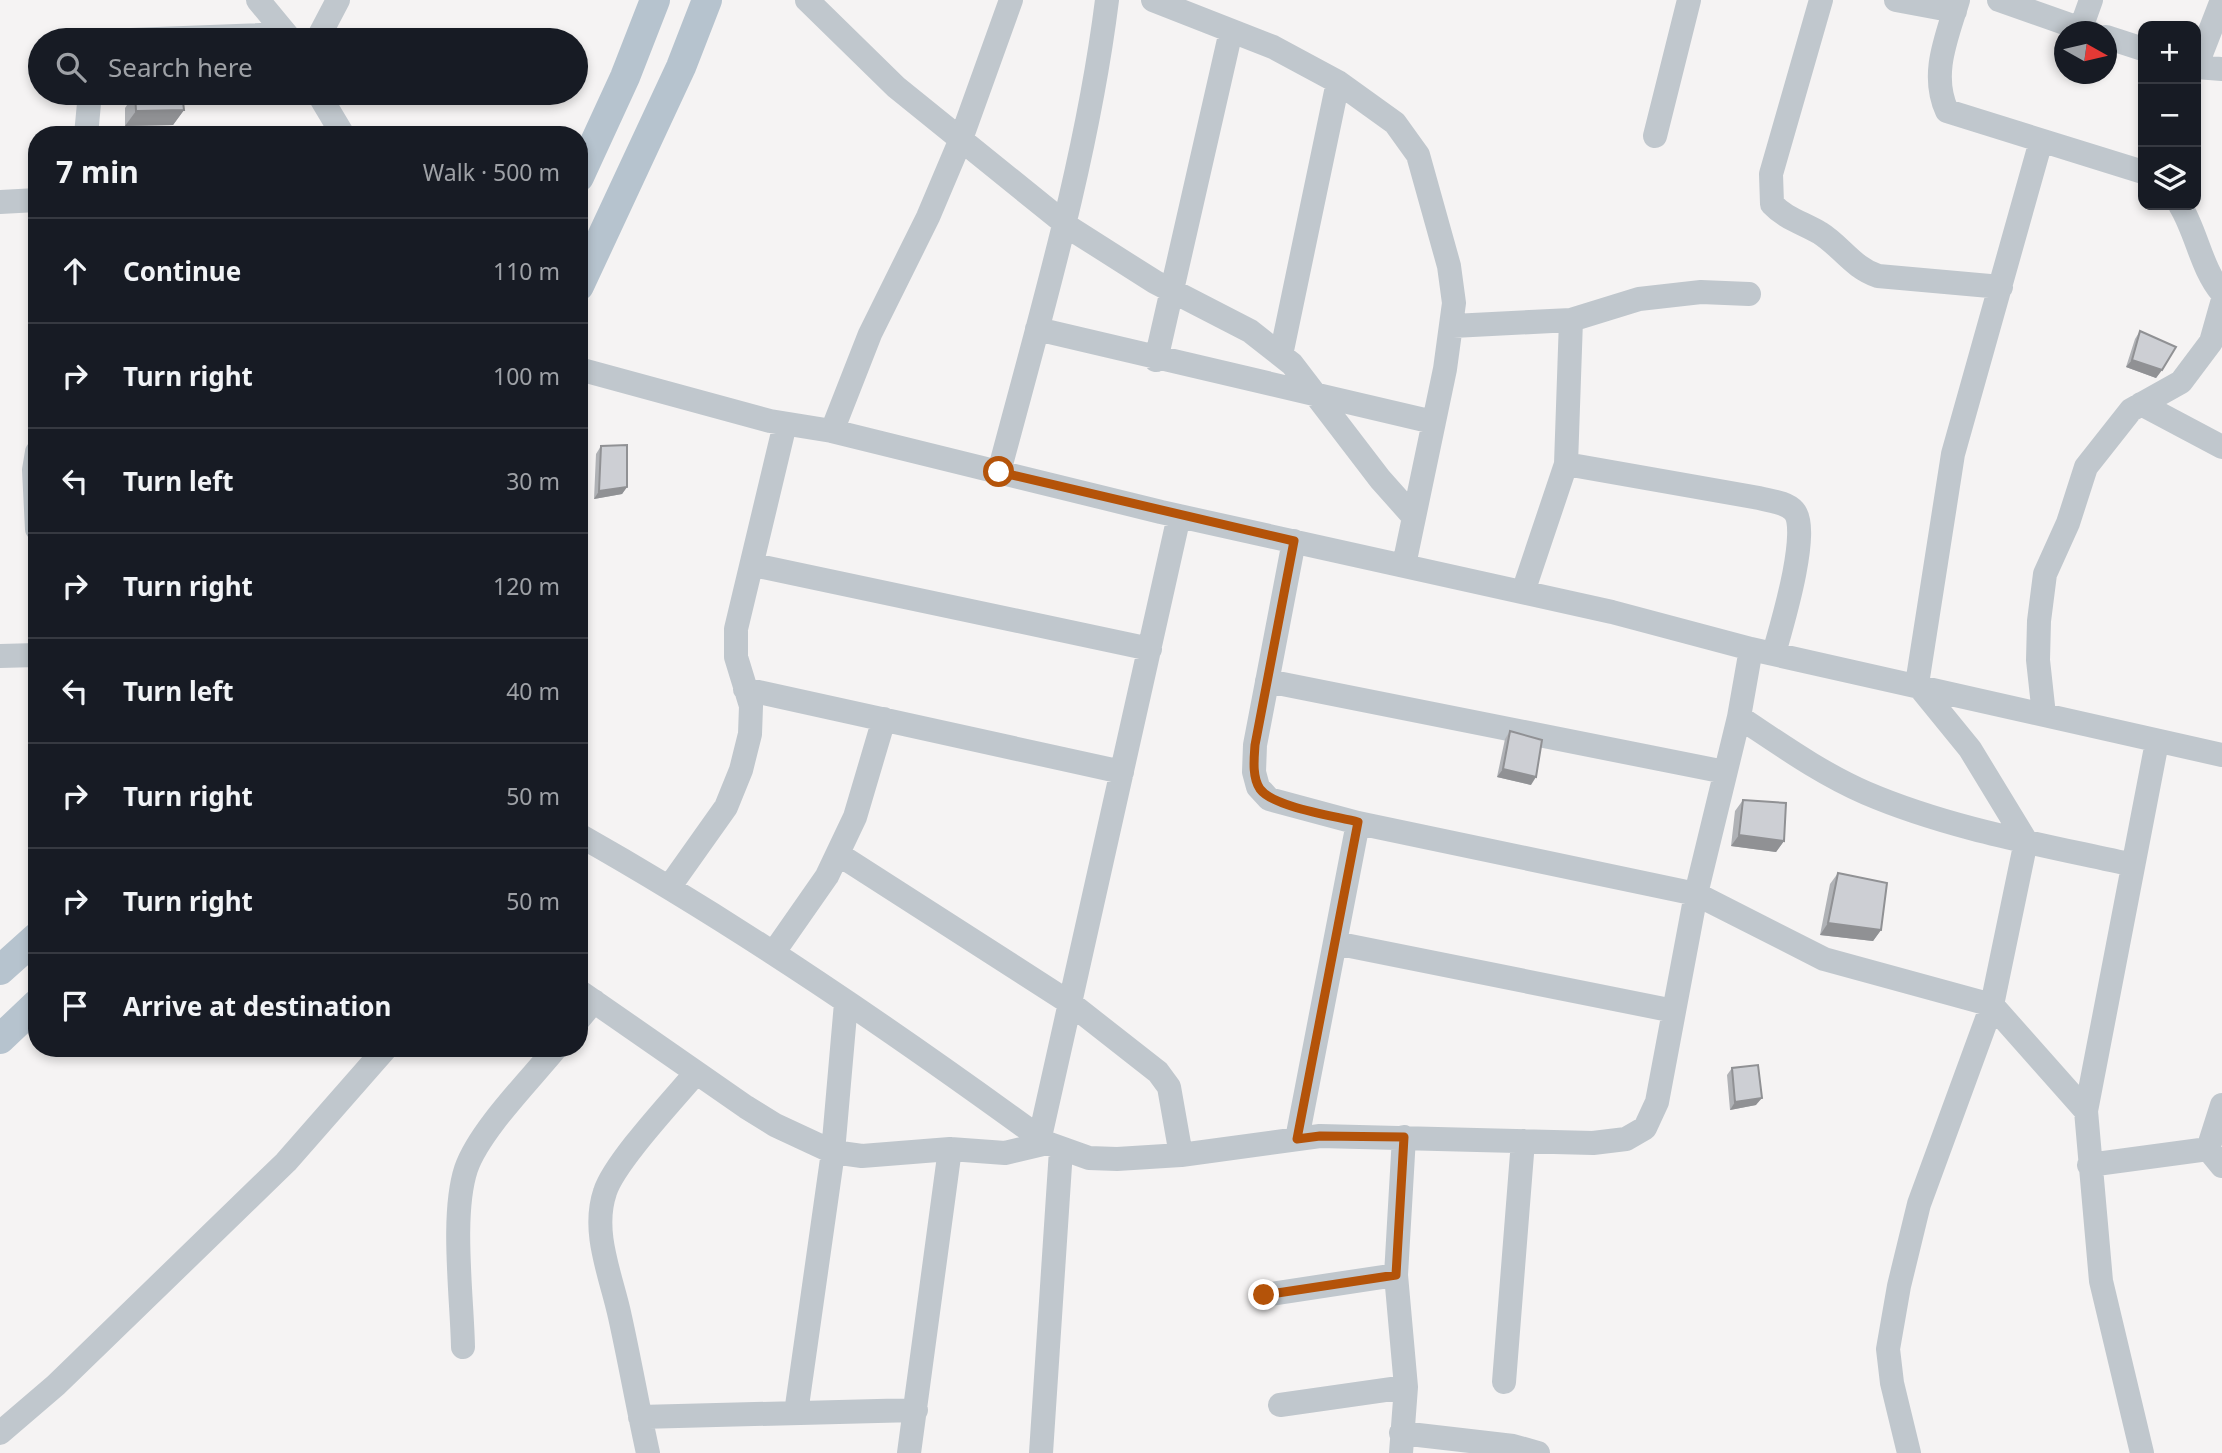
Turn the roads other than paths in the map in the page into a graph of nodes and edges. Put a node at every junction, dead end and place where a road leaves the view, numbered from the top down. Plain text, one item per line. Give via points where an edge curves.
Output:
1 (257, 0) edge
2 (338, 0) edge
3 (655, 0) edge
4 (706, 0) edge
5 (807, 0) edge
6 (1011, 0) edge
7 (1107, 0) edge
8 (1153, 0) edge
9 (1689, 0) edge
10 (1821, 0) edge
11 (1896, 0) edge
12 (1999, 0) edge
13 (2091, 0) edge
14 (2222, 0) edge
15 (1957, 6) edge
16 (2059, 21) edge
17 (2087, 21) edge
18 (280, 28) edge
19 (323, 28) edge
20 (1231, 31) junction
21 (2117, 41) edge
22 (2138, 47) edge
23 (2201, 54) edge
24 (2201, 67) edge
25 (2222, 69) edge
26 (1338, 82) junction
27 (89, 105) edge
28 (325, 105) edge
29 (87, 126) edge
30 (338, 126) edge
31 (1655, 136) dead end
32 (961, 139) junction
33 (2041, 141) junction
34 (588, 157) edge
35 (2138, 170) edge
36 (28, 200) edge
37 (0, 202) edge
38 (2183, 210) edge
39 (1064, 223) junction
40 (588, 267) edge
41 (2001, 287) junction
42 (1171, 290) junction
43 (2222, 293) edge
44 (1749, 294) dead end
45 (2222, 303) edge
46 (1572, 320) junction
47 (1453, 327) junction
48 (1037, 329) junction
49 (1281, 355) junction
50 (1156, 360) junction
51 (588, 371) edge
52 (1314, 392) junction
53 (2141, 404) junction
54 (1433, 422) junction
55 (785, 424) junction
56 (832, 432) junction
57 (2222, 447) edge
58 (1566, 464) junction
59 (999, 472) junction
60 (1412, 515) junction
61 (1179, 516) junction
62 (1294, 541) junction
63 (754, 565) junction
64 (1404, 565) junction
65 (1523, 592) junction
66 (1150, 649) junction
67 (1763, 651) junction
68 (28, 655) edge
69 (0, 656) edge
70 (1268, 681) junction
71 (1917, 684) junction
72 (745, 689) junction
73 (2044, 715) junction
74 (1739, 717) junction
75 (884, 719) junction
76 (2157, 742) junction
77 (2222, 755) edge
78 (1122, 772) junction
79 (1725, 772) junction
80 (1358, 822) junction
81 (588, 840) edge
82 (2026, 841) junction
83 (838, 854) junction
84 (2133, 865) junction
85 (670, 886) junction
86 (1696, 894) junction
87 (1335, 943) junction
88 (28, 945) edge
89 (774, 952) junction
90 (0, 970) edge
91 (846, 1003) junction
92 (1070, 1003) junction
93 (1992, 1005) junction
94 (588, 1007) edge
95 (1674, 1011) junction
96 (28, 1013) edge
97 (0, 1039) edge
98 (378, 1057) edge
99 (549, 1057) edge
100 (695, 1074) junction
101 (2222, 1105) edge
102 (2086, 1111) junction
103 (1404, 1137) junction
104 (1297, 1139) junction
105 (1523, 1141) junction
106 (1049, 1143) junction
107 (950, 1149) junction
108 (833, 1152) junction
109 (1181, 1155) junction
110 (2215, 1158) edge
111 (2090, 1165) junction
112 (1396, 1275) junction
113 (1264, 1295) dead end
114 (464, 1347) dead end
115 (1504, 1382) dead end
116 (1406, 1387) junction
117 (1280, 1405) dead end
118 (916, 1410) junction
119 (796, 1413) junction
120 (640, 1417) junction
121 (0, 1433) edge
122 (1401, 1443) edge
123 (648, 1453) edge
124 (909, 1453) edge
125 (1041, 1453) edge
126 (1538, 1453) edge
127 (1909, 1453) edge
128 (2142, 1453) edge

1 - 18 street
2 - 19 street
3 - 34 main road
4 - 40 main road via 681,67
5 - 32 street via 896,87
6 - 32 street
7 - 39 street via 1100,56
8 - 20 street
9 - 31 street
10 - 41 street via 1771,174 1772,204 1822,235 1865,272
11 - 15 street
12 - 16 street
13 - 17 street
14 - 23 street
15 - 33 street via 1939,65 1939,93 1947,111
20 - 26 street via 1273,47
20 - 42 street
21 - 22 street
24 - 25 street
26 - 47 street via 1395,123 1418,155 1449,265
26 - 49 street
27 - 29 street
28 - 30 street
32 - 39 street
32 - 56 street via 870,334
33 - 35 street
33 - 41 street
36 - 37 street
38 - 43 street via 2213,283
39 - 42 street
39 - 48 street
41 - 71 street via 1953,454
42 - 49 street via 1250,331
42 - 50 street
44 - 46 street via 1701,292 1639,299
45 - 53 street via 2211,342 2181,382
46 - 47 street
46 - 58 street
47 - 54 street
48 - 50 street
48 - 59 street
49 - 52 street
50 - 52 street
51 - 55 street
52 - 54 street
52 - 60 street
53 - 57 street
53 - 73 street via 2111,432 2086,467 2045,574 2038,647
54 - 60 street
55 - 56 street
55 - 63 street
56 - 59 street
58 - 65 street
58 - 67 street via 1759,498 1793,510 1799,523 1789,596
59 - 61 street
60 - 64 street
61 - 62 street
61 - 66 street
62 - 64 street
62 - 70 street
63 - 66 street
63 - 72 street via 736,629 736,657
64 - 65 street
65 - 67 street
66 - 78 street
67 - 71 street
67 - 74 street
68 - 69 street
70 - 79 street
70 - 80 street via 1255,745 1258,787 1269,799
71 - 73 street
71 - 82 street via 1970,749
72 - 75 street
72 - 85 street via 751,706 750,734 741,770 726,807
73 - 76 street
74 - 79 street
74 - 82 street via 1812,766 1866,793 1926,815
75 - 78 street
75 - 83 street via 855,817
76 - 77 street
76 - 84 street
78 - 92 street
79 - 86 street
80 - 86 street
80 - 87 street
81 - 85 street
82 - 84 street
82 - 93 street
83 - 89 street
83 - 92 street
84 - 102 street
85 - 89 street
86 - 93 street via 1824,959
86 - 95 street
87 - 95 street
87 - 104 street
88 - 90 main road
89 - 91 street
91 - 106 street
91 - 108 street
92 - 106 street
92 - 109 street via 1158,1072 1170,1087
93 - 102 street
93 - 127 street via 1919,1204 1899,1286 1888,1349
94 - 100 street
95 - 105 street via 1665,1072 1645,1128 1626,1139 1593,1143
96 - 97 main road
98 - 121 street via 286,1162 56,1385
99 - 114 street via 480,1142 466,1169 460,1207
100 - 108 street via 775,1125
100 - 120 street via 605,1191 604,1258
101 - 110 street
102 - 111 street
103 - 104 street
103 - 105 street
103 - 112 street
104 - 109 street
105 - 115 street
106 - 107 street via 1005,1153
106 - 109 street via 1089,1158
106 - 125 street
107 - 108 street via 862,1156
107 - 118 street
108 - 119 street
110 - 111 street
111 - 128 street via 2101,1281
112 - 113 street
112 - 116 street
116 - 117 street
116 - 122 street
118 - 119 street
118 - 124 street
119 - 120 street
120 - 123 street
122 - 126 street via 1513,1446

